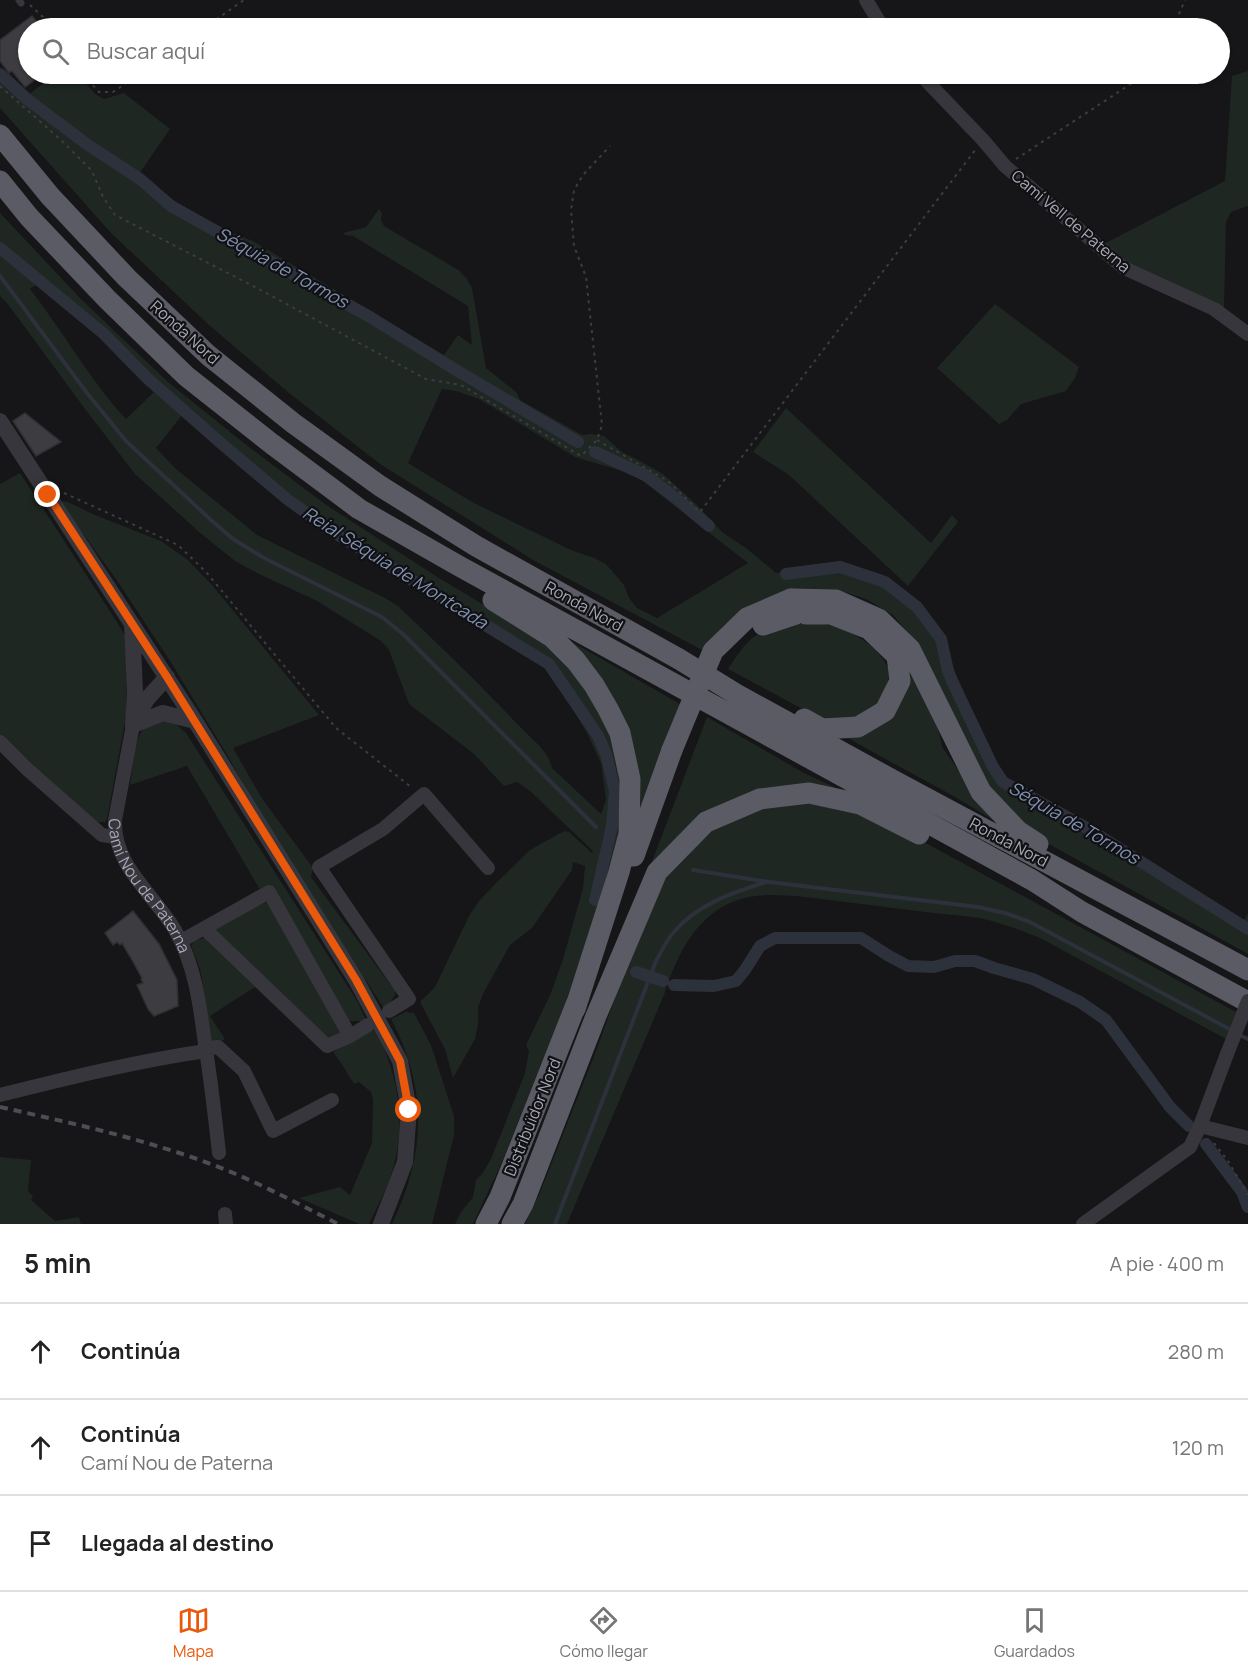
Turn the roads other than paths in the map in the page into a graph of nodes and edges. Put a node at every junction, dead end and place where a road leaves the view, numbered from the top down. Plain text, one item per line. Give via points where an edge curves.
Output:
1 (866, 0) edge
2 (877, 18) edge
3 (930, 84) edge
4 (0, 135) edge
5 (0, 181) edge
6 (1248, 334) edge
7 (0, 421) edge
8 (359, 509) junction
9 (793, 606) junction
10 (132, 623) junction
11 (679, 659) junction
12 (167, 677) junction
13 (135, 692) junction
14 (195, 721) junction
15 (133, 725) junction
16 (0, 742) edge
17 (679, 751) junction
18 (115, 837) junction
19 (488, 868) dead end
20 (1082, 912) junction
21 (1142, 912) junction
22 (205, 929) junction
23 (181, 941) junction
24 (1248, 970) edge
25 (1248, 1001) edge
26 (574, 1009) junction
27 (389, 1011) dead end
28 (596, 1016) junction
29 (368, 1025) dead end
30 (350, 1036) junction
31 (206, 1049) junction
32 (0, 1095) edge
33 (332, 1100) dead end
34 (1200, 1126) junction
35 (1248, 1138) edge
36 (219, 1153) dead end
37 (382, 1222) edge
38 (486, 1224) edge
39 (512, 1224) edge
40 (1083, 1224) edge

1 - 2 street
3 - 6 street, Camí Vell de Paterna via 1005,166 1124,268 1214,309
4 - 11 highway, Ronda Nord via 50,196 127,278 208,355 293,423 380,486 476,546
5 - 8 highway, Ronda Nord via 99,291 186,375
7 - 10 street
8 - 20 highway, Ronda Nord via 1032,880
8 - 26 highway via 552,638 594,685 620,733 630,779 629,834
9 - 11 highway via 831,614 869,629 897,656 900,681 885,711 858,727 822,729 741,686
9 - 17 highway, bridge via 756,627 724,659
9 - 21 highway via 836,600 879,619 910,649 981,792 1018,831
10 - 12 street
10 - 13 street, Camí Nou de Paterna
11 - 21 highway, Ronda Nord via 898,783
12 - 13 street
12 - 14 street
12 - 15 street, Camí Nou de Paterna via 147,699
13 - 15 street, Camí Nou de Paterna
14 - 15 street via 163,713
14 - 37 street via 356,980 400,1061 409,1110 405,1162
15 - 18 street, Camí Nou de Paterna
16 - 18 street via 102,834
17 - 26 highway
17 - 28 highway
18 - 23 street, Camí Nou de Paterna via 126,864
19 - 27 street via 424,794 383,830 319,867 409,999
20 - 25 highway, Ronda Nord
20 - 28 highway via 1027,890 860,804 809,792 760,799 706,822 657,872
21 - 24 highway, Ronda Nord
22 - 23 street
22 - 30 street via 327,1046
22 - 30 street via 269,892
23 - 31 street, Camí Nou de Paterna via 195,980
25 - 34 street, bridge
26 - 38 highway, Distribuïdor Nord
28 - 39 highway, Distribuïdor Nord
29 - 30 street
31 - 32 street
31 - 33 street via 218,1047 244,1071 273,1131
31 - 36 street, Camí Nou de Paterna
34 - 35 street
34 - 40 street via 1190,1147

